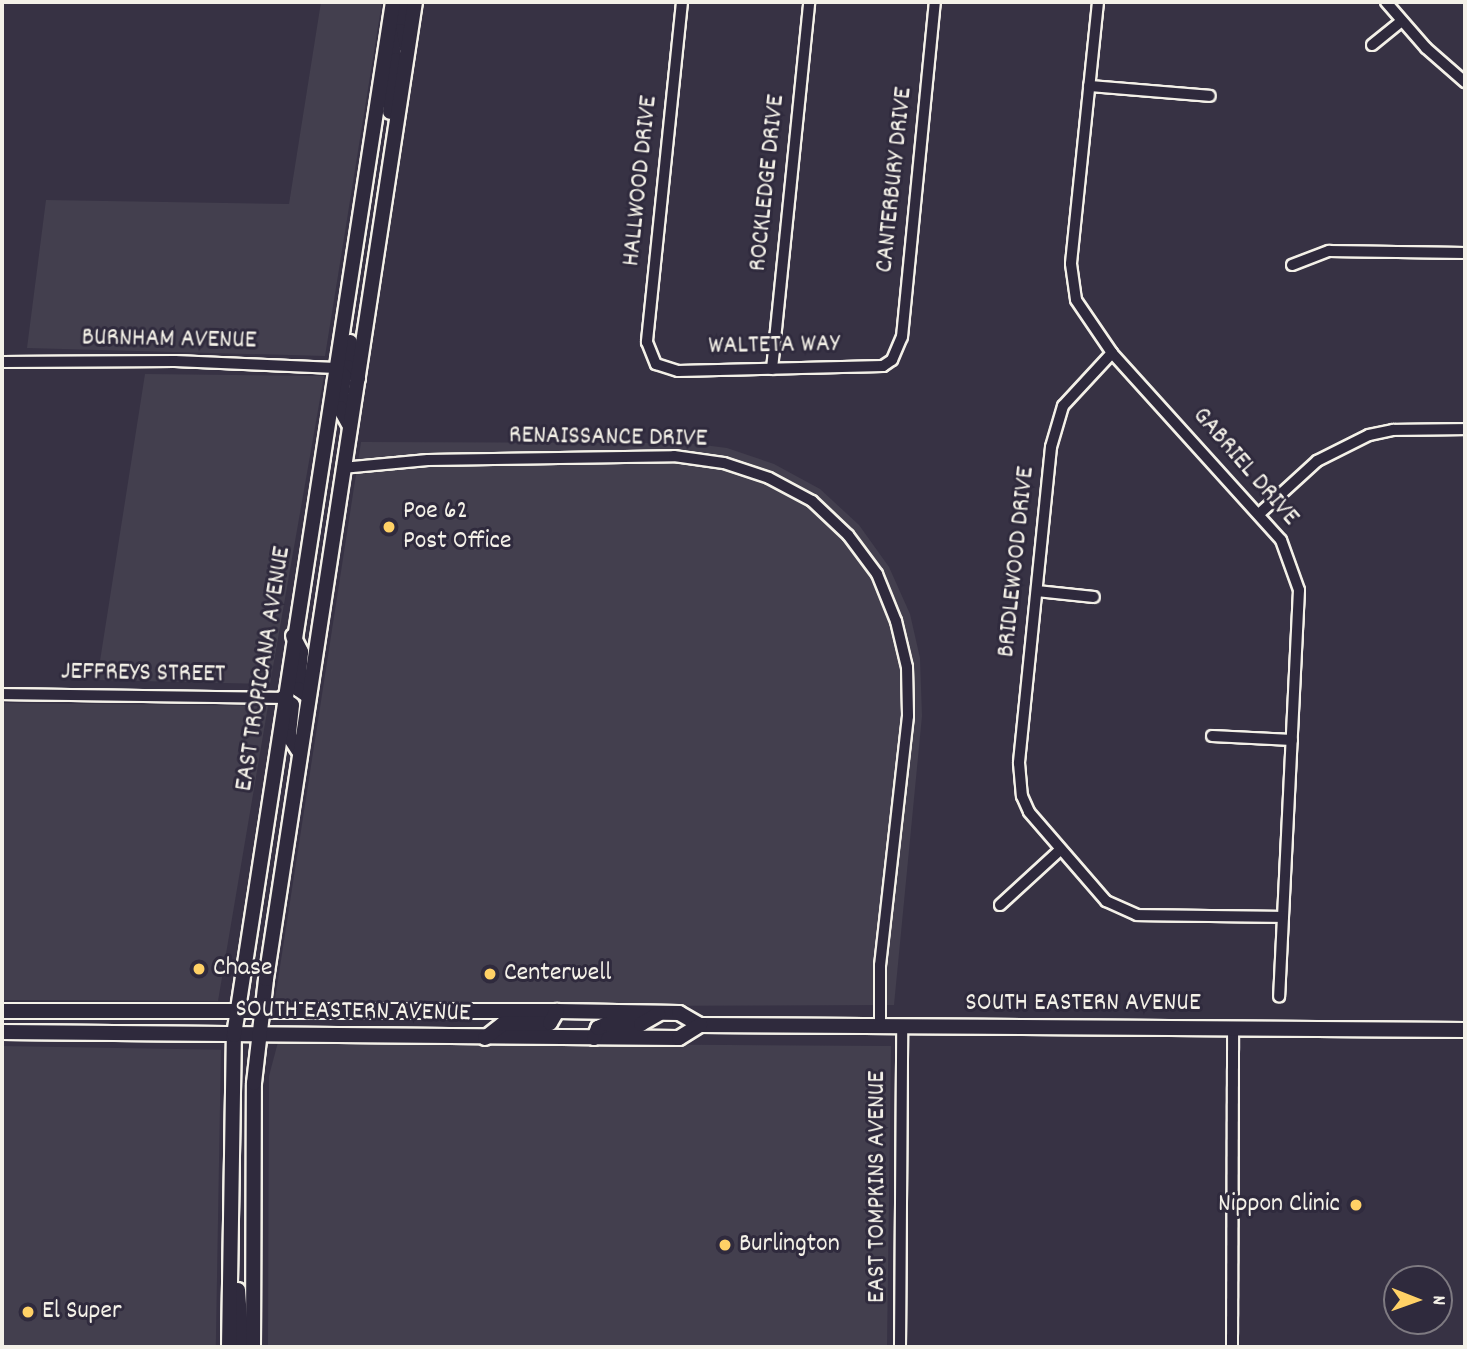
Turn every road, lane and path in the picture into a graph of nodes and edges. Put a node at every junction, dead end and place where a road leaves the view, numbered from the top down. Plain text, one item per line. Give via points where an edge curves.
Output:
1 (393, 2) edge
2 (402, 2) edge
3 (415, 2) edge
4 (682, 2) edge
5 (809, 2) edge
6 (935, 2) edge
7 (1098, 2) edge
8 (1387, 2) edge
9 (1402, 21) junction
10 (388, 30) junction
11 (1372, 45) dead end
12 (408, 49) junction
13 (1465, 82) edge
14 (1089, 86) junction
15 (1210, 96) dead end
16 (393, 141) junction
17 (1465, 253) edge
18 (1292, 265) dead end
19 (345, 315) junction
20 (1112, 353) junction
21 (892, 360) joint
22 (2, 362) edge
23 (656, 364) joint
24 (336, 368) junction
25 (772, 369) junction
26 (358, 378) junction
27 (349, 424) junction
28 (1465, 429) edge
29 (342, 468) junction
30 (1259, 514) junction
31 (1037, 591) junction
32 (1094, 597) dead end
33 (293, 636) junction
34 (2, 694) edge
35 (307, 695) junction
36 (283, 698) junction
37 (1212, 736) dead end
38 (1292, 740) junction
39 (298, 750) junction
40 (1060, 850) junction
41 (1000, 905) dead end
42 (1283, 917) junction
43 (1279, 997) dead end
44 (2, 1011) edge
45 (238, 1011) junction
46 (262, 1011) junction
47 (556, 1011) junction
48 (659, 1013) junction
49 (700, 1025) junction
50 (880, 1027) junction
51 (902, 1028) junction
52 (1233, 1029) junction
53 (1465, 1030) edge
54 (2, 1032) edge
55 (234, 1035) junction
56 (260, 1036) junction
57 (485, 1038) junction
58 (594, 1038) junction
59 (230, 1244) junction
60 (229, 1347) edge
61 (242, 1347) edge
62 (253, 1347) edge
63 (900, 1347) edge
64 (1232, 1347) edge

1 - 10 main road, EAST TROPICANA AVENUE
2 - 12 main road via 400,31
3 - 12 main road, EAST TROPICANA AVENUE
4 - 23 street, HALLWOOD DRIVE via 648,342
5 - 25 street, ROCKLEDGE DRIVE
6 - 21 street, CANTERBURY DRIVE via 902,337
7 - 14 street, GABRIEL DRIVE
8 - 9 street
9 - 11 street
9 - 13 street
10 - 16 main road via 395,47 390,108
10 - 19 main road, EAST TROPICANA AVENUE
12 - 16 main road, EAST TROPICANA AVENUE
14 - 15 street
14 - 20 street, GABRIEL DRIVE via 1071,264 1083,317
16 - 26 main road, EAST TROPICANA AVENUE
17 - 18 street via 1329,251
19 - 24 main road, EAST TROPICANA AVENUE
19 - 26 main road via 351,333 348,367
20 - 30 street, GABRIEL DRIVE
20 - 31 street, BRIDLEWOOD DRIVE via 1063,406 1051,447
21 - 25 street, WALTETA WAY via 883,366
22 - 24 street, BURNHAM AVENUE via 175,361
23 - 25 street, WALTETA WAY via 678,371
24 - 27 main road via 344,376 340,408
24 - 33 main road, EAST TROPICANA AVENUE
26 - 27 main road, EAST TROPICANA AVENUE
27 - 29 main road, EAST TROPICANA AVENUE
28 - 30 street via 1369,435 1317,461
29 - 35 main road, EAST TROPICANA AVENUE
29 - 50 street, RENAISSANCE DRIVE via 428,460 674,456 723,463 769,478 812,501 848,535 877,574 896,621 907,667 908,716 880,965
30 - 38 street, GABRIEL DRIVE via 1290,557 1299,590
31 - 32 street
31 - 40 street, BRIDLEWOOD DRIVE via 1019,763 1028,813
33 - 35 main road via 301,652 298,689
33 - 36 main road, EAST TROPICANA AVENUE
34 - 36 street, JEFFREYS STREET
35 - 39 main road, EAST TROPICANA AVENUE
36 - 39 main road via 292,705 289,736
36 - 45 main road, EAST TROPICANA AVENUE
37 - 38 street
38 - 42 street, GABRIEL DRIVE
39 - 46 main road, EAST TROPICANA AVENUE
40 - 41 street
40 - 42 street via 1106,901 1137,915
42 - 43 street, GABRIEL DRIVE
44 - 45 main road, SOUTH EASTERN AVENUE
45 - 46 main road, SOUTH EASTERN AVENUE
45 - 55 main road, EAST TROPICANA AVENUE
46 - 47 main road, SOUTH EASTERN AVENUE
46 - 56 main road, EAST TROPICANA AVENUE
47 - 48 main road, SOUTH EASTERN AVENUE
47 - 57 main road via 550,1023 503,1024
48 - 49 main road, SOUTH EASTERN AVENUE via 679,1013
48 - 58 main road via 641,1024 607,1024 598,1028
49 - 50 main road, SOUTH EASTERN AVENUE
49 - 58 main road, SOUTH EASTERN AVENUE via 679,1038
50 - 51 main road, SOUTH EASTERN AVENUE
51 - 52 main road, SOUTH EASTERN AVENUE
51 - 63 street, EAST TOMPKINS AVENUE
52 - 53 main road, SOUTH EASTERN AVENUE
52 - 64 street
54 - 55 main road, SOUTH EASTERN AVENUE
55 - 56 main road, SOUTH EASTERN AVENUE
55 - 59 main road, EAST TROPICANA AVENUE
56 - 57 main road, SOUTH EASTERN AVENUE
56 - 62 main road, EAST TROPICANA AVENUE via 253,1123
57 - 58 main road, SOUTH EASTERN AVENUE
59 - 60 main road, EAST TROPICANA AVENUE
59 - 61 main road

